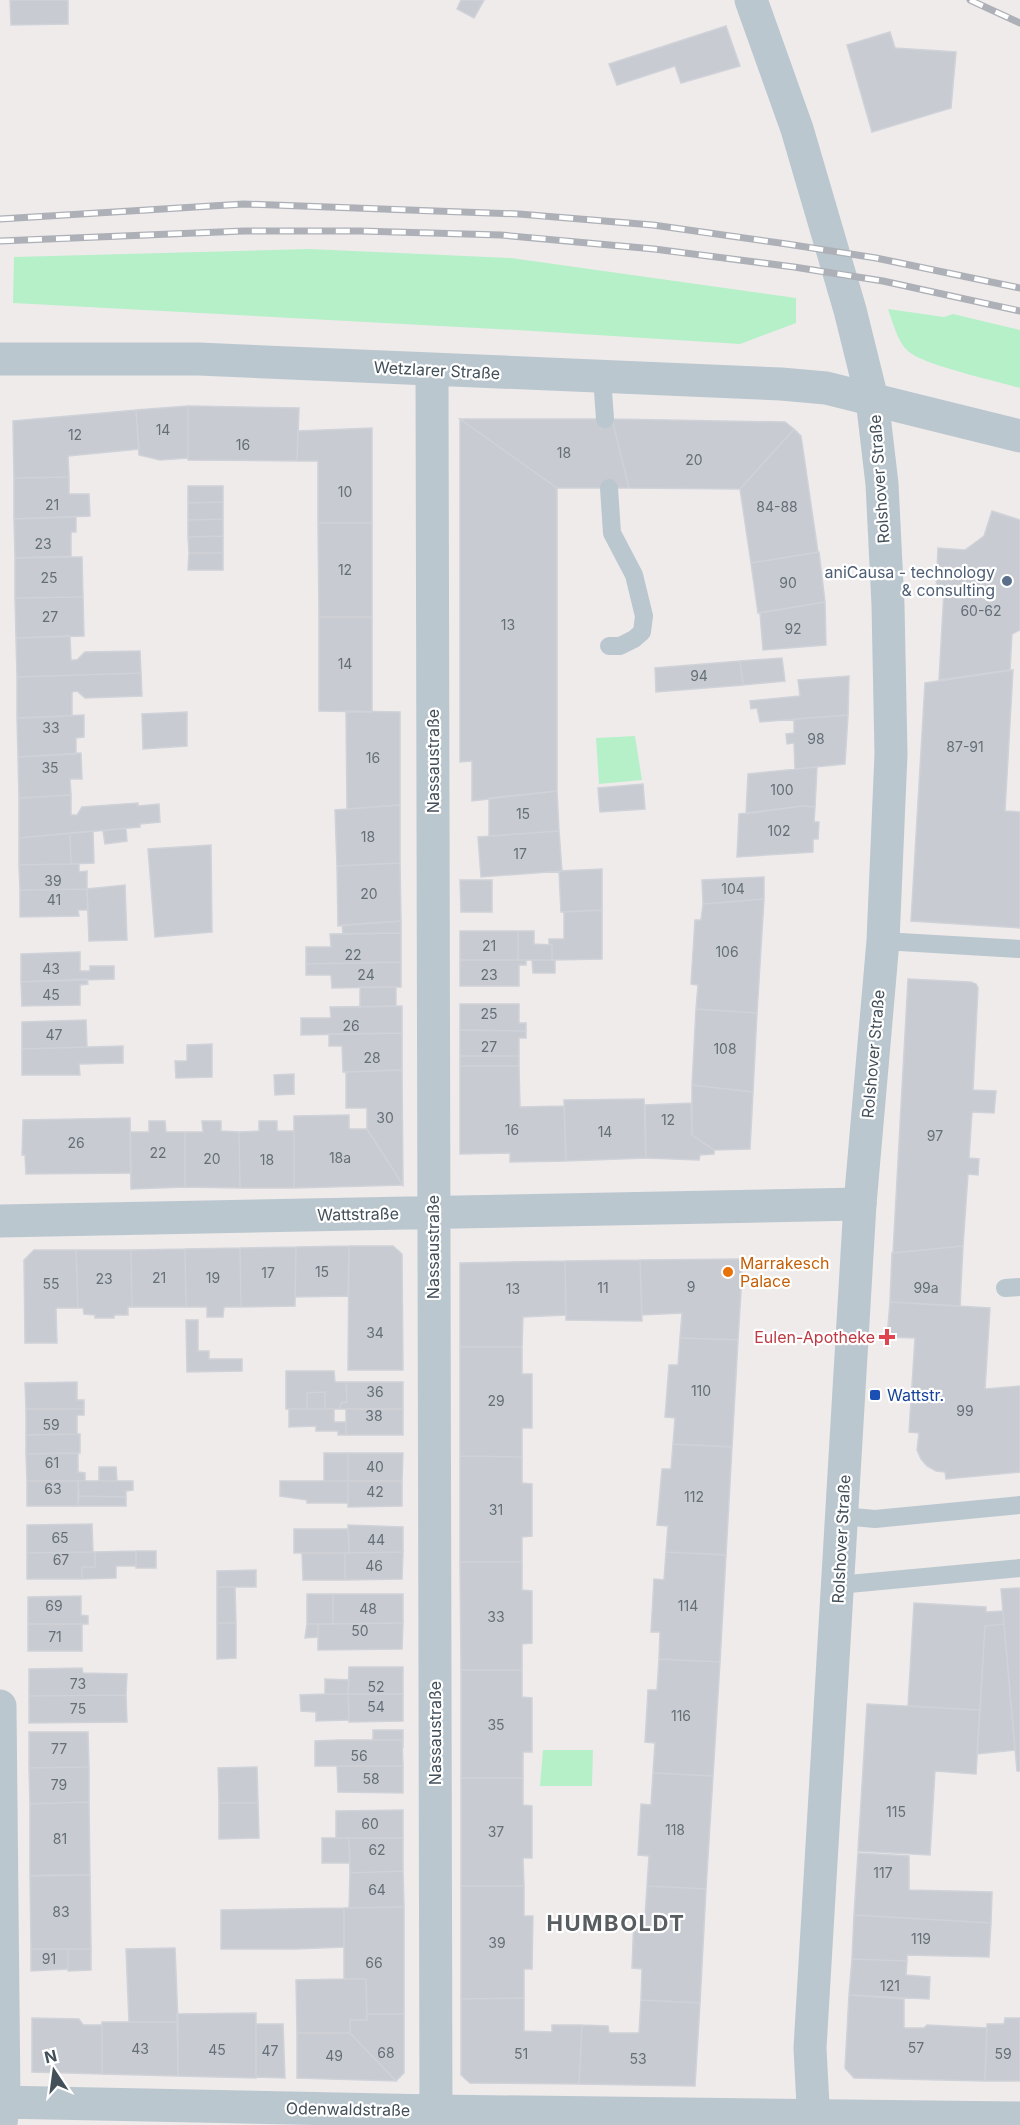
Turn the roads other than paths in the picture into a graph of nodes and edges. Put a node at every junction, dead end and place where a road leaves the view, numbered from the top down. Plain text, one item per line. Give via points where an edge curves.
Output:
1 (751, 0) edge
2 (0, 359) edge
3 (432, 370) junction
4 (602, 377) junction
5 (872, 399) junction
6 (604, 419) dead end
7 (1020, 436) edge
8 (609, 488) dead end
9 (609, 646) dead end
10 (883, 941) junction
11 (1020, 949) edge
12 (860, 1204) junction
13 (433, 1213) junction
14 (0, 1221) edge
15 (1020, 1505) edge
16 (842, 1516) junction
17 (1020, 1568) edge
18 (838, 1585) junction
19 (0, 1706) edge
20 (2, 2110) edge
21 (436, 2118) edge
22 (1020, 2118) edge
23 (814, 2120) edge

1 - 5 street, Rolshover Straße via 797,129
2 - 3 street, Wetzlarer Straße via 198,359
3 - 4 street, Wetzlarer Straße
3 - 13 street, Nassaustraße
4 - 5 street, Wetzlarer Straße via 781,384 826,388
4 - 6 lane
5 - 7 street, Wetzlarer Straße
5 - 10 street, Rolshover Straße via 882,484 890,691
8 - 9 lane via 612,534 633,575 644,616 642,632 634,639
10 - 11 lane
10 - 12 street, Rolshover Straße
12 - 13 street, Wattstraße
12 - 16 street, Rolshover Straße
13 - 14 street, Wattstraße
13 - 21 street, Nassaustraße
15 - 16 lane via 875,1519
16 - 18 street, Rolshover Straße
17 - 18 lane
18 - 23 street, Rolshover Straße via 810,2048
19 - 20 street
20 - 21 street, Odenwaldstraße
21 - 23 street, Odenwaldstraße
22 - 23 street, Odenwaldstraße

